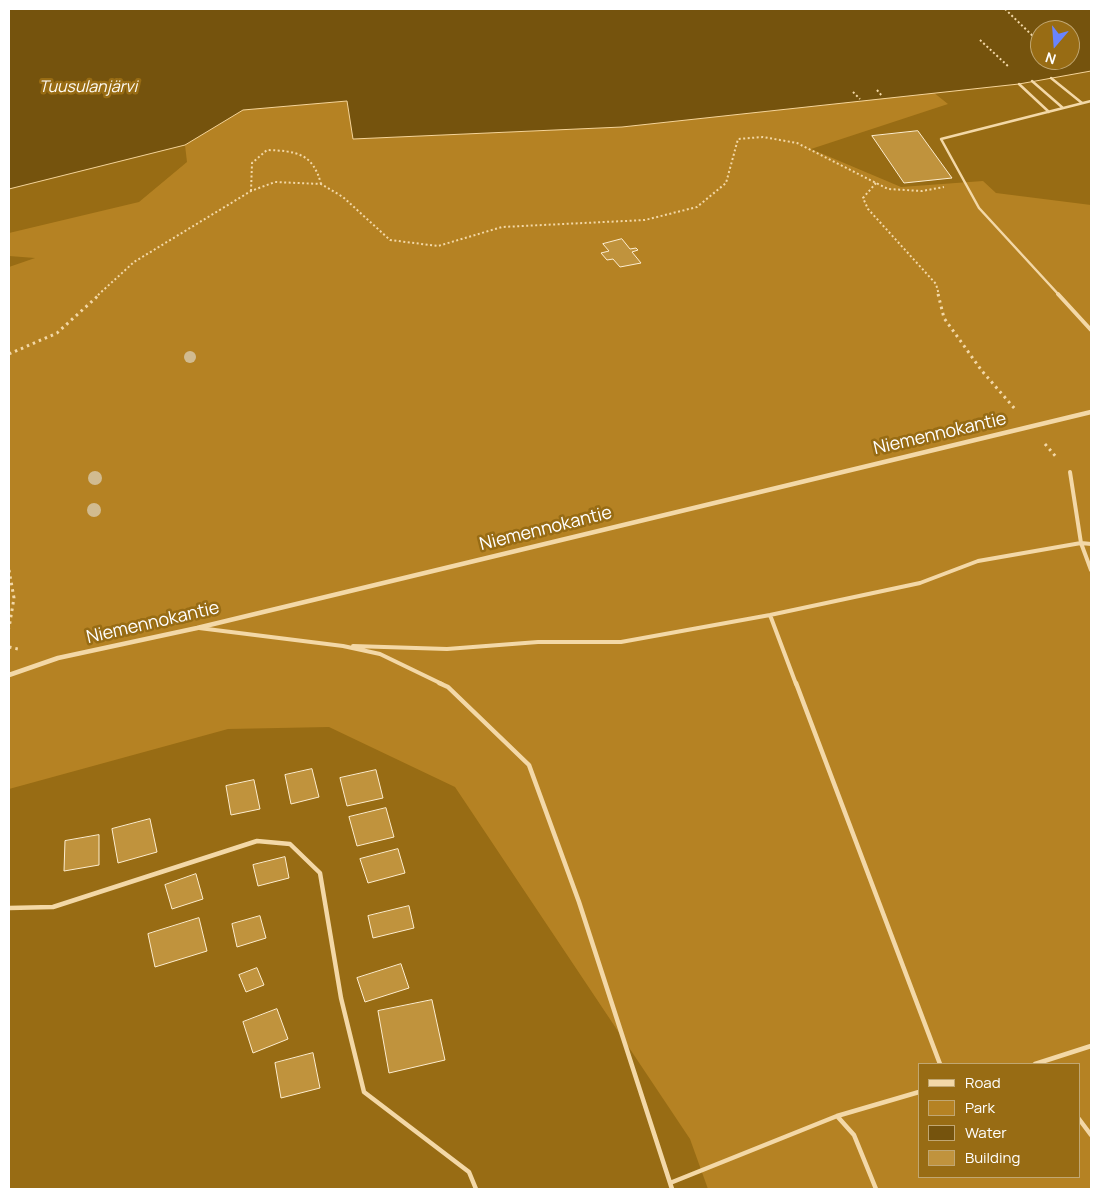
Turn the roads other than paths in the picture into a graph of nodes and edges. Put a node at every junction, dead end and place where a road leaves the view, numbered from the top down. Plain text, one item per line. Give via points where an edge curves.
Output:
1 (1052, 78) dead end
2 (1032, 81) dead end
3 (1019, 84) dead end
4 (1091, 101) edge
5 (1082, 103) junction
6 (1063, 108) junction
7 (1049, 112) junction
8 (1091, 330) edge
9 (1091, 412) edge
10 (1070, 472) dead end
11 (1081, 543) junction
12 (1091, 544) edge
13 (1091, 570) edge
14 (770, 615) junction
15 (197, 628) junction
16 (342, 646) junction
17 (9, 674) edge
18 (9, 908) edge
19 (1091, 1046) edge
20 (940, 1063) edge
21 (1038, 1063) edge
22 (918, 1092) edge
23 (837, 1116) junction
24 (1080, 1119) edge
25 (1091, 1135) edge
26 (671, 1186) edge
27 (476, 1189) edge
28 (876, 1189) edge

1 - 5 lane
2 - 6 lane
3 - 7 lane
4 - 5 lane
5 - 6 lane
6 - 7 lane
7 - 8 lane via 941,139 979,208
9 - 15 street, Niemennokantie
10 - 11 lane
11 - 12 lane
11 - 13 lane
11 - 14 lane via 978,562 920,583
14 - 16 lane via 621,642 538,642 447,649
14 - 20 lane
15 - 16 lane
15 - 17 street, Niemennokantie via 58,658
16 - 26 lane via 380,654 448,687 529,765 579,902
18 - 27 lane via 53,907 257,841 290,844 320,872 341,998 364,1092 469,1172
19 - 21 lane
22 - 23 lane
23 - 26 lane
23 - 28 lane via 854,1135
24 - 25 lane

